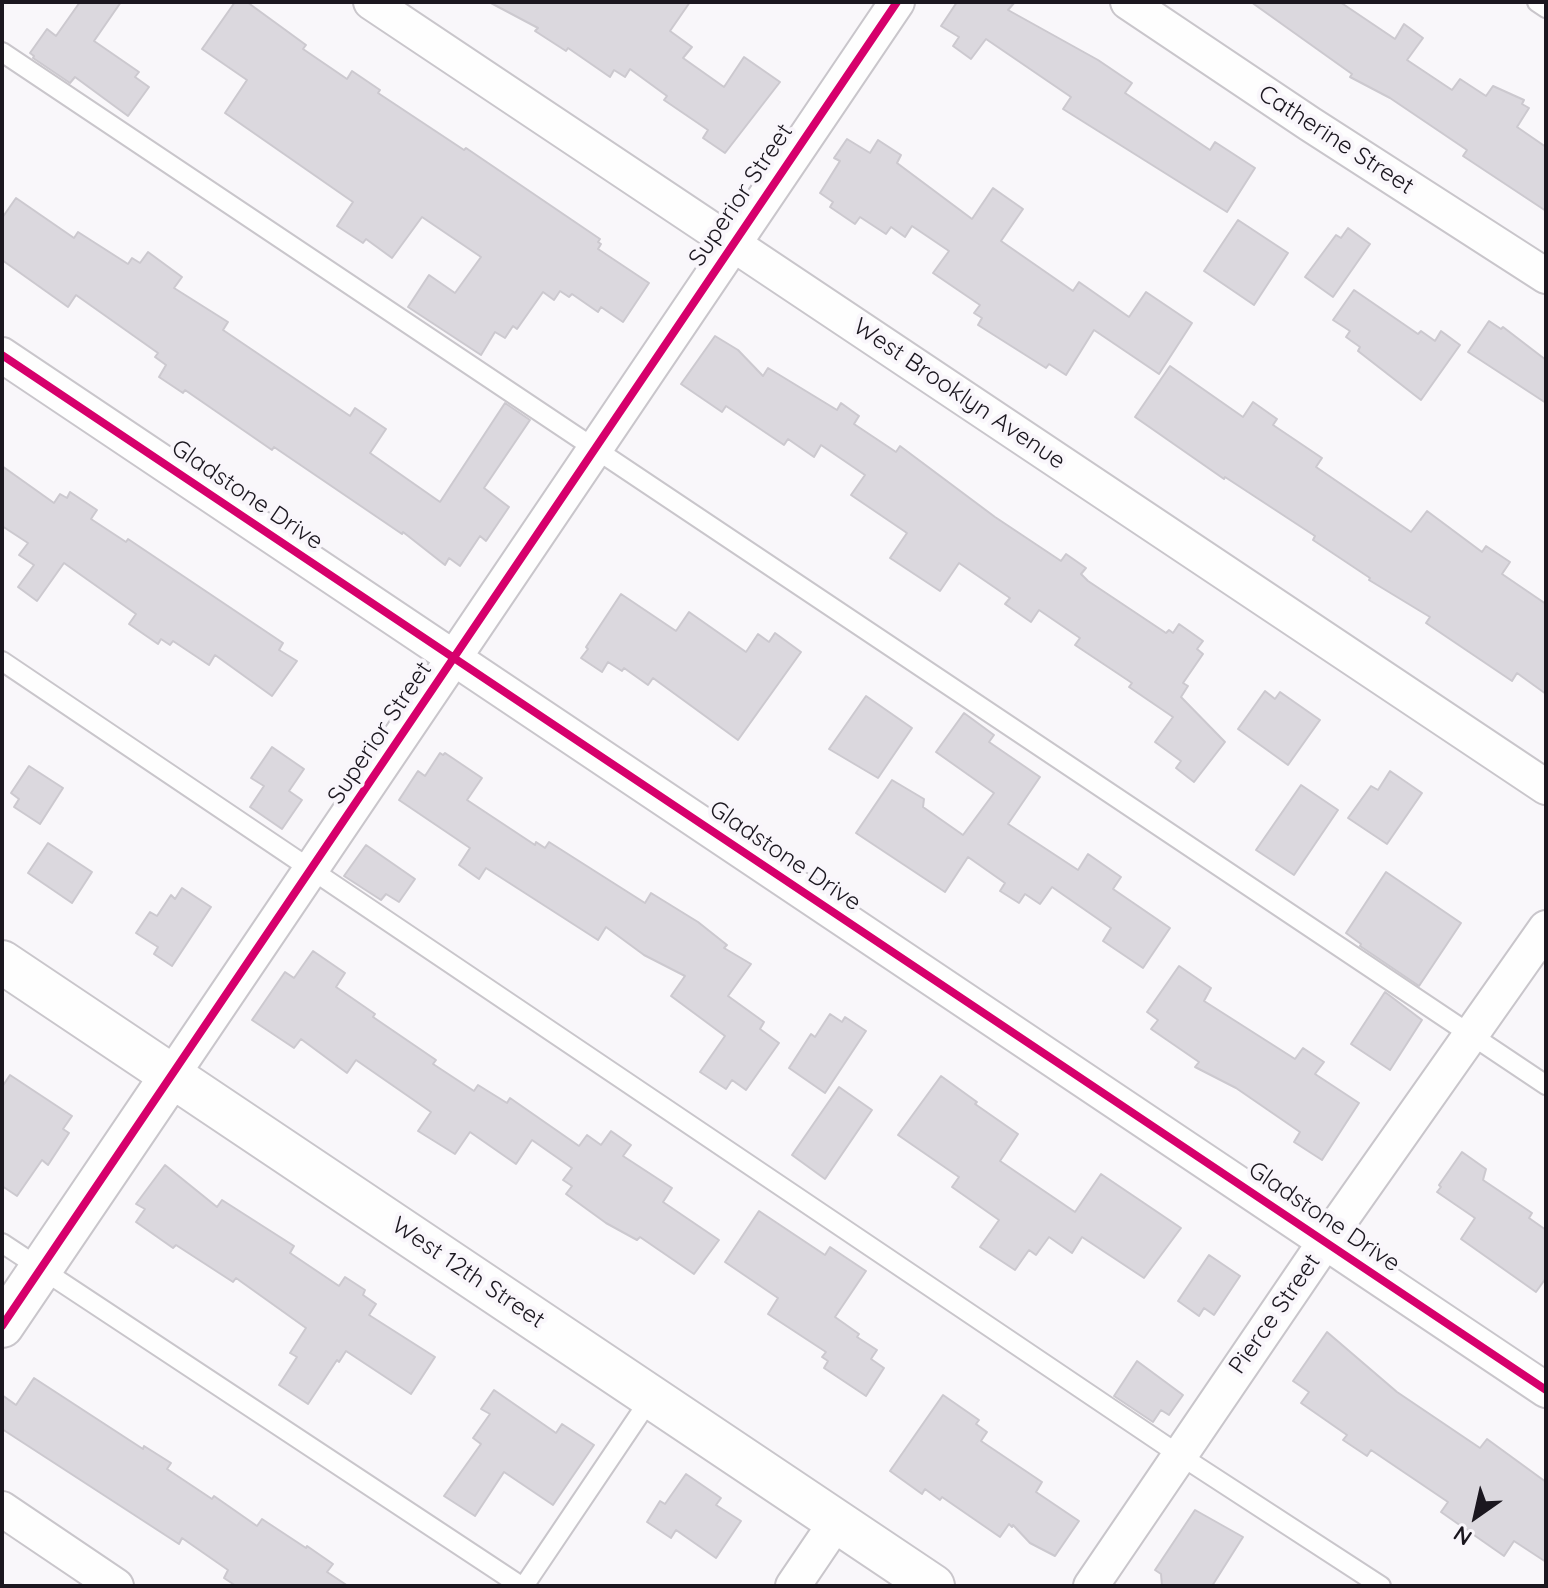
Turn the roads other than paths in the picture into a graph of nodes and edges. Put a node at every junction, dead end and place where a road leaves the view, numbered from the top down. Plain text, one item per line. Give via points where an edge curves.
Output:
1 (371, 2) edge
2 (897, 2) edge
3 (1128, 2) edge
4 (1537, 2) edge
5 (1546, 8) edge
6 (2, 52) edge
7 (733, 243) junction
8 (1546, 276) edge
9 (2, 355) edge
10 (595, 447) junction
11 (454, 658) junction
12 (2, 661) edge
13 (1546, 787) edge
14 (312, 868) junction
15 (1546, 928) edge
16 (2, 962) edge
17 (1471, 1036) junction
18 (172, 1075) junction
19 (1546, 1085) edge
20 (1325, 1242) junction
21 (2, 1243) edge
22 (41, 1269) junction
23 (2, 1326) edge
24 (1546, 1390) edge
25 (652, 1396) junction
26 (1178, 1454) junction
27 (2, 1509) edge
28 (837, 1521) junction
29 (116, 1586) edge
30 (522, 1586) edge
31 (793, 1586) edge
32 (933, 1586) edge
33 (1091, 1586) edge
34 (1381, 1586) edge

1 - 7 street, West Brooklyn Avenue
2 - 7 street, Superior Street
3 - 8 street, Catherine Street
4 - 5 lane
6 - 10 lane
7 - 10 street, Superior Street
7 - 13 street, West Brooklyn Avenue
9 - 11 street, Gladstone Drive
10 - 11 street, Superior Street
10 - 17 lane
11 - 14 street, Superior Street
11 - 20 street, Gladstone Drive
12 - 14 lane
14 - 18 street, Superior Street
14 - 26 lane
15 - 17 street, Pierce Street
16 - 18 street, West 12th Street
17 - 19 lane
17 - 20 street, Pierce Street
18 - 22 street, Superior Street
18 - 25 street, West 12th Street
20 - 24 street, Gladstone Drive
20 - 26 street, Pierce Street
21 - 22 lane
22 - 23 street, Superior Street
22 - 30 lane
25 - 28 street, West 12th Street
25 - 30 lane
26 - 33 street, Pierce Street
26 - 34 lane
27 - 29 street
28 - 31 street
28 - 32 street, West 12th Street

